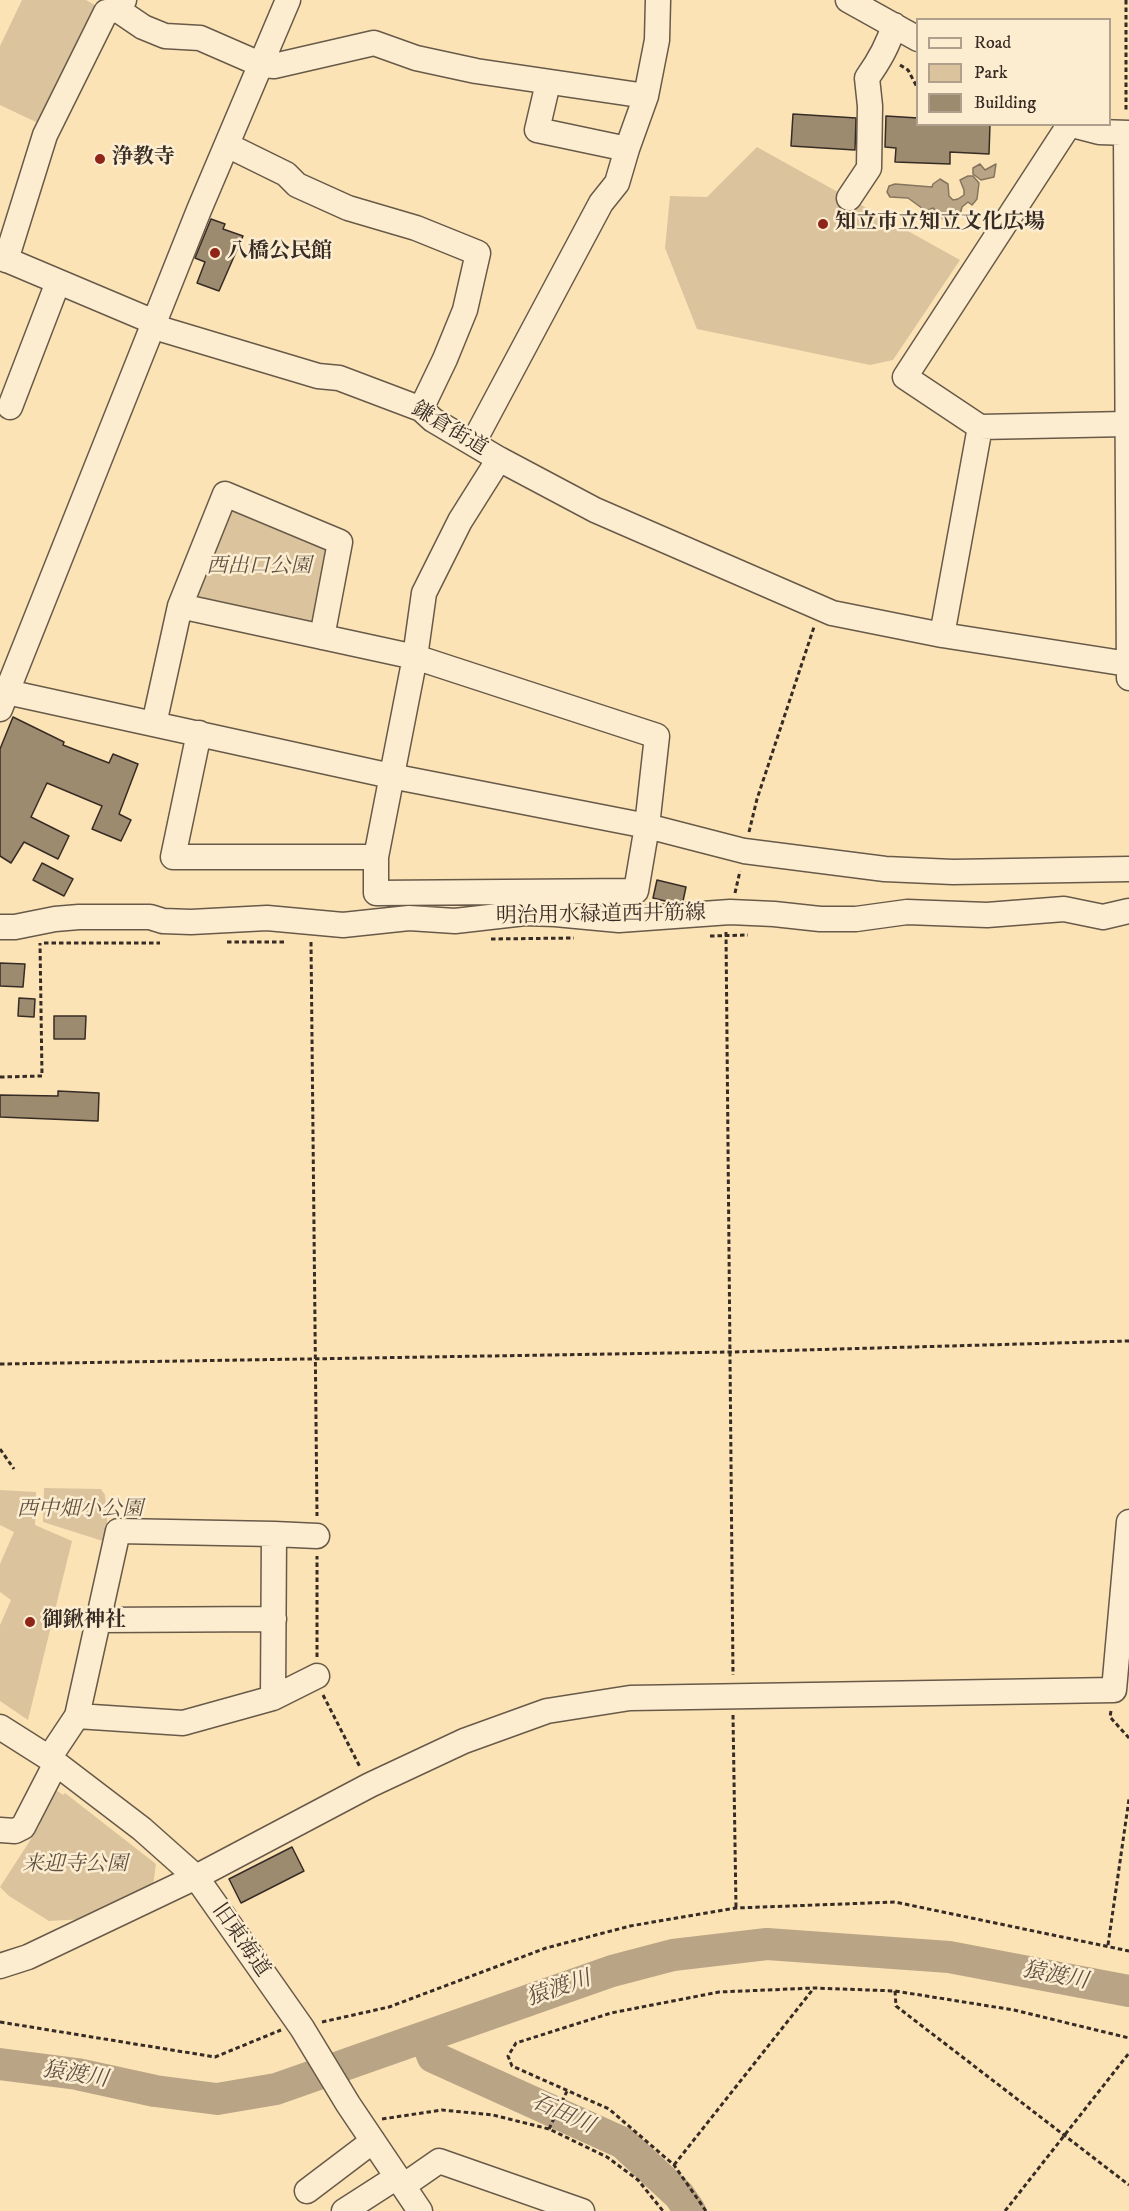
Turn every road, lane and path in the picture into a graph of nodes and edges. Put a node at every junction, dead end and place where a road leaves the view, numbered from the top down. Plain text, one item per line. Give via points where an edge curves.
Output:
1 (288, 0) edge
2 (658, 0) edge
3 (848, 0) edge
4 (1126, 0) edge
5 (121, 5) edge
6 (894, 25) junction
7 (916, 38) edge
8 (883, 55) junction
9 (262, 65) junction
10 (548, 83) junction
11 (916, 85) edge
12 (646, 96) junction
13 (1067, 126) edge
14 (1072, 126) edge
15 (1127, 133) edge
16 (227, 145) junction
17 (627, 149) junction
18 (849, 198) dead end
19 (3, 258) edge
20 (58, 282) junction
21 (154, 322) junction
22 (10, 406) dead end
23 (421, 409) junction
24 (1126, 424) junction
25 (980, 427) junction
26 (473, 443) junction
27 (499, 459) junction
28 (180, 606) junction
29 (820, 607) junction
30 (942, 635) junction
31 (322, 637) junction
32 (415, 657) junction
33 (8, 663) edge
34 (1128, 663) edge
35 (1129, 678) edge
36 (3, 700) edge
37 (154, 724) junction
38 (199, 733) junction
39 (391, 776) junction
40 (647, 826) junction
41 (744, 851) junction
42 (376, 857) junction
43 (1129, 869) edge
44 (1129, 911) edge
45 (730, 912) junction
46 (0, 927) edge
47 (311, 942) dead end
48 (40, 943) dead end
49 (0, 1077) edge
50 (1129, 1341) edge
51 (731, 1352) junction
52 (315, 1358) junction
53 (0, 1364) edge
54 (0, 1449) edge
55 (14, 1469) dead end
56 (1129, 1522) edge
57 (274, 1534) junction
58 (317, 1536) junction
59 (274, 1619) junction
60 (99, 1620) junction
61 (317, 1676) junction
62 (1114, 1690) junction
63 (733, 1696) junction
64 (273, 1698) junction
65 (76, 1716) junction
66 (0, 1727) edge
67 (1129, 1738) edge
68 (53, 1761) junction
69 (370, 1785) junction
70 (1129, 1799) edge
71 (0, 1830) edge
72 (196, 1877) junction
73 (736, 1908) junction
74 (1108, 1945) junction
75 (1129, 1951) edge
76 (0, 1966) edge
77 (814, 1988) junction
78 (894, 1991) junction
79 (0, 2022) edge
80 (300, 2026) junction
81 (1129, 2038) edge
82 (1129, 2053) edge
83 (567, 2091) junction
84 (360, 2123) junction
85 (549, 2129) junction
86 (1065, 2134) junction
87 (674, 2165) junction
88 (400, 2182) junction
89 (1129, 2184) edge
90 (307, 2191) dead end
91 (344, 2211) edge
92 (420, 2211) edge
93 (582, 2211) edge
94 (663, 2211) edge
95 (706, 2211) edge
96 (1005, 2211) edge

1 - 9 street
2 - 12 street via 657,40
3 - 6 street
4 - 15 path
5 - 9 street via 143,27 165,36 200,38
5 - 19 street via 106,12 45,135
6 - 7 street
6 - 8 street
8 - 11 path via 908,70
8 - 18 street via 867,78 869,168
9 - 10 street via 274,66 374,43 416,58
9 - 16 street
10 - 12 street
10 - 17 street via 537,130
12 - 17 street
13 - 25 street via 905,377
14 - 15 street
15 - 24 street
16 - 21 street
16 - 23 street via 348,208 416,228 478,253 465,310
17 - 26 street via 617,183 601,203
19 - 20 street, 鎌倉街道
20 - 21 street, 鎌倉街道
20 - 22 street
21 - 23 street, 鎌倉街道 via 161,329 318,376 339,378
21 - 33 street
23 - 26 street, 鎌倉街道
24 - 25 street
24 - 34 street
25 - 30 street
26 - 27 street, 鎌倉街道
27 - 29 street, 鎌倉街道 via 595,510
27 - 32 street via 460,521 424,593
28 - 31 street
28 - 31 street via 225,494 340,542
28 - 37 street
29 - 30 street, 鎌倉街道 via 832,613
29 - 41 path via 757,798
30 - 34 street, 鎌倉街道
31 - 32 street
32 - 39 street
32 - 40 street via 657,736
33 - 36 street
34 - 35 street
36 - 37 street
37 - 38 street
38 - 39 street
38 - 42 street via 173,857
39 - 40 street
39 - 42 street
40 - 41 street
40 - 42 street via 636,891 376,893
41 - 43 street via 885,869
41 - 45 path
44 - 45 street, 明治用水緑道西井筋線 via 1103,917 1064,909 987,915 907,912 856,919
45 - 46 street, 明治用水緑道西井筋線 via 619,920 525,913 455,921 394,919 343,925 267,918 191,922 150,917 79,917
45 - 51 path via 725,936
47 - 52 path
48 - 49 path via 42,1076
50 - 51 path
51 - 52 path
51 - 63 path
52 - 53 path
52 - 58 path
54 - 55 path
56 - 62 street
57 - 58 street
57 - 59 street
57 - 60 street via 118,1531
58 - 61 path
59 - 60 street
59 - 64 street
60 - 65 street
61 - 64 street
61 - 69 path via 317,1683
62 - 63 street
62 - 67 path via 1110,1716
63 - 69 street via 630,1698 547,1711 464,1741
63 - 73 path
64 - 65 street via 183,1723
65 - 68 street
66 - 68 street, 旧東海道
68 - 71 street via 23,1827
68 - 72 street, 旧東海道 via 142,1829
69 - 72 street
70 - 74 path
72 - 76 street
72 - 80 street, 旧東海道
73 - 74 path via 896,1902
73 - 80 path via 630,1926 546,1948 389,2007
74 - 75 path
77 - 78 path
77 - 83 path via 718,1992 611,2013 516,2043 508,2056 512,2066
77 - 87 path
78 - 81 path via 1014,2010
78 - 86 path via 896,2006
79 - 80 path via 214,2057
80 - 84 street, 旧東海道
82 - 86 path
83 - 85 path
83 - 87 path via 609,2109
84 - 85 path via 442,2110 493,2115
84 - 88 street, 旧東海道
84 - 90 street
85 - 94 path via 607,2157 638,2180
86 - 89 path
86 - 96 path
87 - 95 path
88 - 91 street
88 - 92 street, 旧東海道
88 - 93 street via 439,2161

